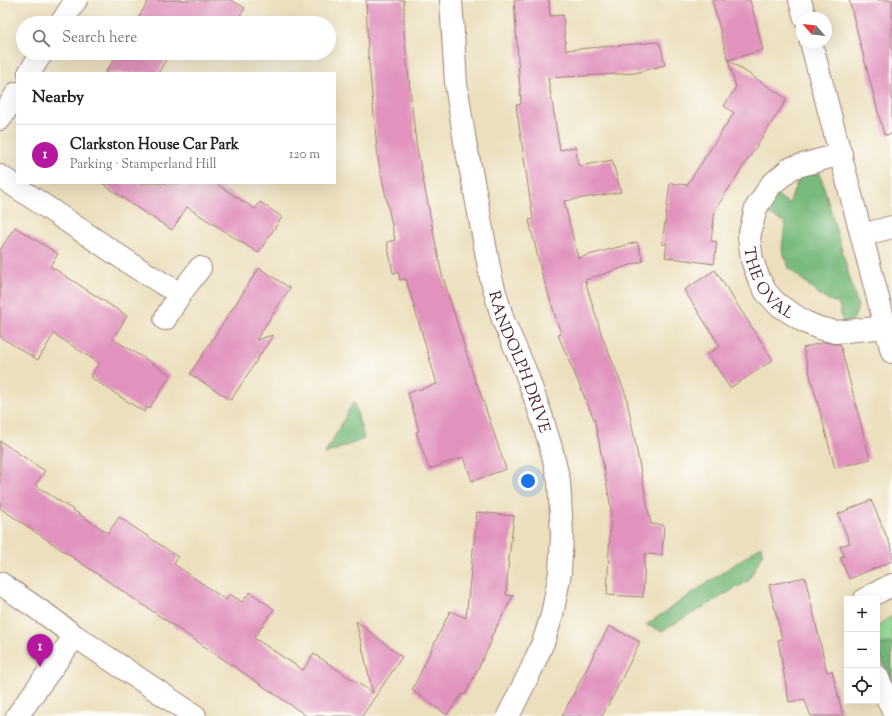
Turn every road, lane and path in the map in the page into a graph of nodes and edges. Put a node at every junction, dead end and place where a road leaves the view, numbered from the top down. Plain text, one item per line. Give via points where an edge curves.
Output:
1 (76, 0) edge
2 (451, 0) edge
3 (800, 0) edge
4 (803, 12) edge
5 (66, 16) edge
6 (814, 48) edge
7 (38, 60) edge
8 (31, 72) edge
9 (16, 95) edge
10 (0, 119) edge
11 (841, 154) junction
12 (0, 176) edge
13 (892, 227) edge
14 (862, 235) junction
15 (200, 268) dead end
16 (180, 294) junction
17 (164, 319) dead end
18 (886, 327) junction
19 (892, 352) edge
20 (0, 583) edge
21 (892, 585) edge
22 (871, 596) edge
23 (75, 636) junction
24 (880, 683) edge
25 (892, 709) edge
26 (17, 716) edge
27 (195, 716) edge
28 (508, 716) edge

1 - 5 street
2 - 28 street, RANDOLPH DRIVE via 456,84 491,278 503,320 542,418 559,480 562,535 560,573 552,615 531,670
3 - 4 street
6 - 11 street
7 - 8 street
9 - 10 street
11 - 14 street
11 - 18 street, THE OVAL via 791,168 772,185 754,215 749,237 752,260 766,292 777,304 805,322 836,332
12 - 16 street
13 - 14 street
14 - 18 street
15 - 16 street
16 - 17 street
18 - 19 street
20 - 23 street
21 - 22 street
23 - 26 street
23 - 27 street
24 - 25 street

